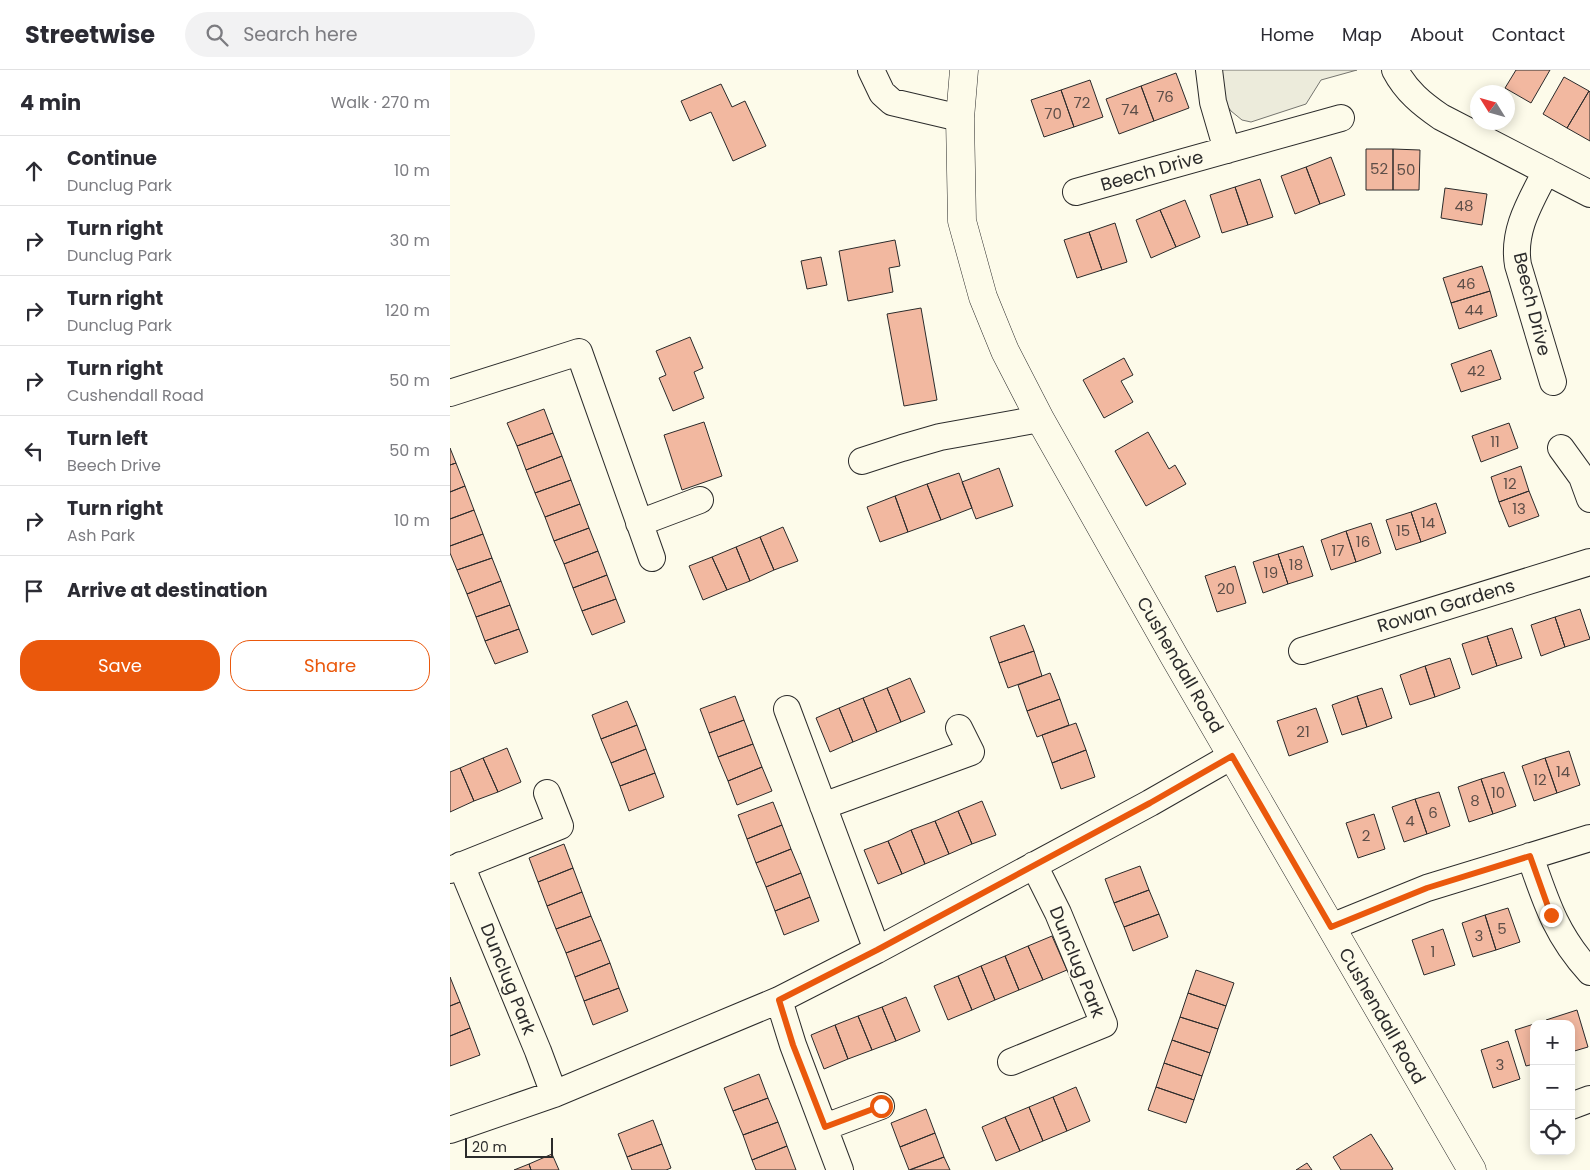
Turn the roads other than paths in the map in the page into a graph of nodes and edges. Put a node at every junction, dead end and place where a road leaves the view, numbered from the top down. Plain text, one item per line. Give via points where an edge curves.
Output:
1 (871, 70) edge
2 (964, 70) edge
3 (1209, 70) edge
4 (1395, 70) edge
5 (960, 118) junction
6 (1341, 118) dead end
7 (1227, 150) junction
8 (1546, 171) junction
9 (1076, 192) dead end
10 (1590, 194) edge
11 (1553, 382) dead end
12 (450, 393) edge
13 (1040, 419) junction
14 (1561, 448) dead end
15 (862, 461) dead end
16 (1590, 499) edge
17 (700, 500) dead end
18 (639, 522) junction
19 (652, 558) dead end
20 (1590, 562) edge
21 (1302, 650) dead end
22 (787, 709) dead end
23 (959, 728) dead end
24 (1232, 756) junction
25 (547, 793) dead end
26 (822, 806) junction
27 (1590, 838) edge
28 (1530, 856) junction
29 (1034, 865) junction
30 (456, 867) edge
31 (1331, 927) junction
32 (877, 950) junction
33 (1590, 972) edge
34 (779, 1000) junction
35 (1011, 1062) dead end
36 (554, 1094) junction
37 (1590, 1099) edge
38 (1575, 1105) edge
39 (881, 1106) dead end
40 (825, 1127) junction
41 (450, 1130) edge
42 (840, 1170) edge
43 (1472, 1170) edge

1 - 5 street via 882,93 892,102
2 - 5 main road, Cushendall Road
3 - 7 street, Beech Drive via 1213,102
4 - 8 street via 1406,88 1441,117
5 - 13 main road, Cushendall Road via 962,221 983,297 1005,351
6 - 7 street, Beech Drive
7 - 9 street, Beech Drive
8 - 10 street
8 - 11 street, Beech Drive via 1521,222 1516,250
12 - 18 street via 579,352
13 - 15 street via 940,437
13 - 24 main road, Cushendall Road
14 - 16 street via 1582,477
17 - 18 street
18 - 19 street
20 - 21 street, Rowan Gardens
22 - 26 street
23 - 26 street via 971,752
24 - 29 street
24 - 31 main road, Cushendall Road
25 - 30 street, Dunclug Park via 560,826
26 - 32 street
27 - 28 street
28 - 31 street via 1427,888
28 - 33 street via 1555,924
29 - 32 street
29 - 35 street, Dunclug Park via 1058,913 1104,1024
30 - 36 street, Dunclug Park
31 - 43 main road, Cushendall Road
32 - 34 street
34 - 36 street
34 - 40 street
36 - 41 street
37 - 38 street
39 - 40 street
40 - 42 street

